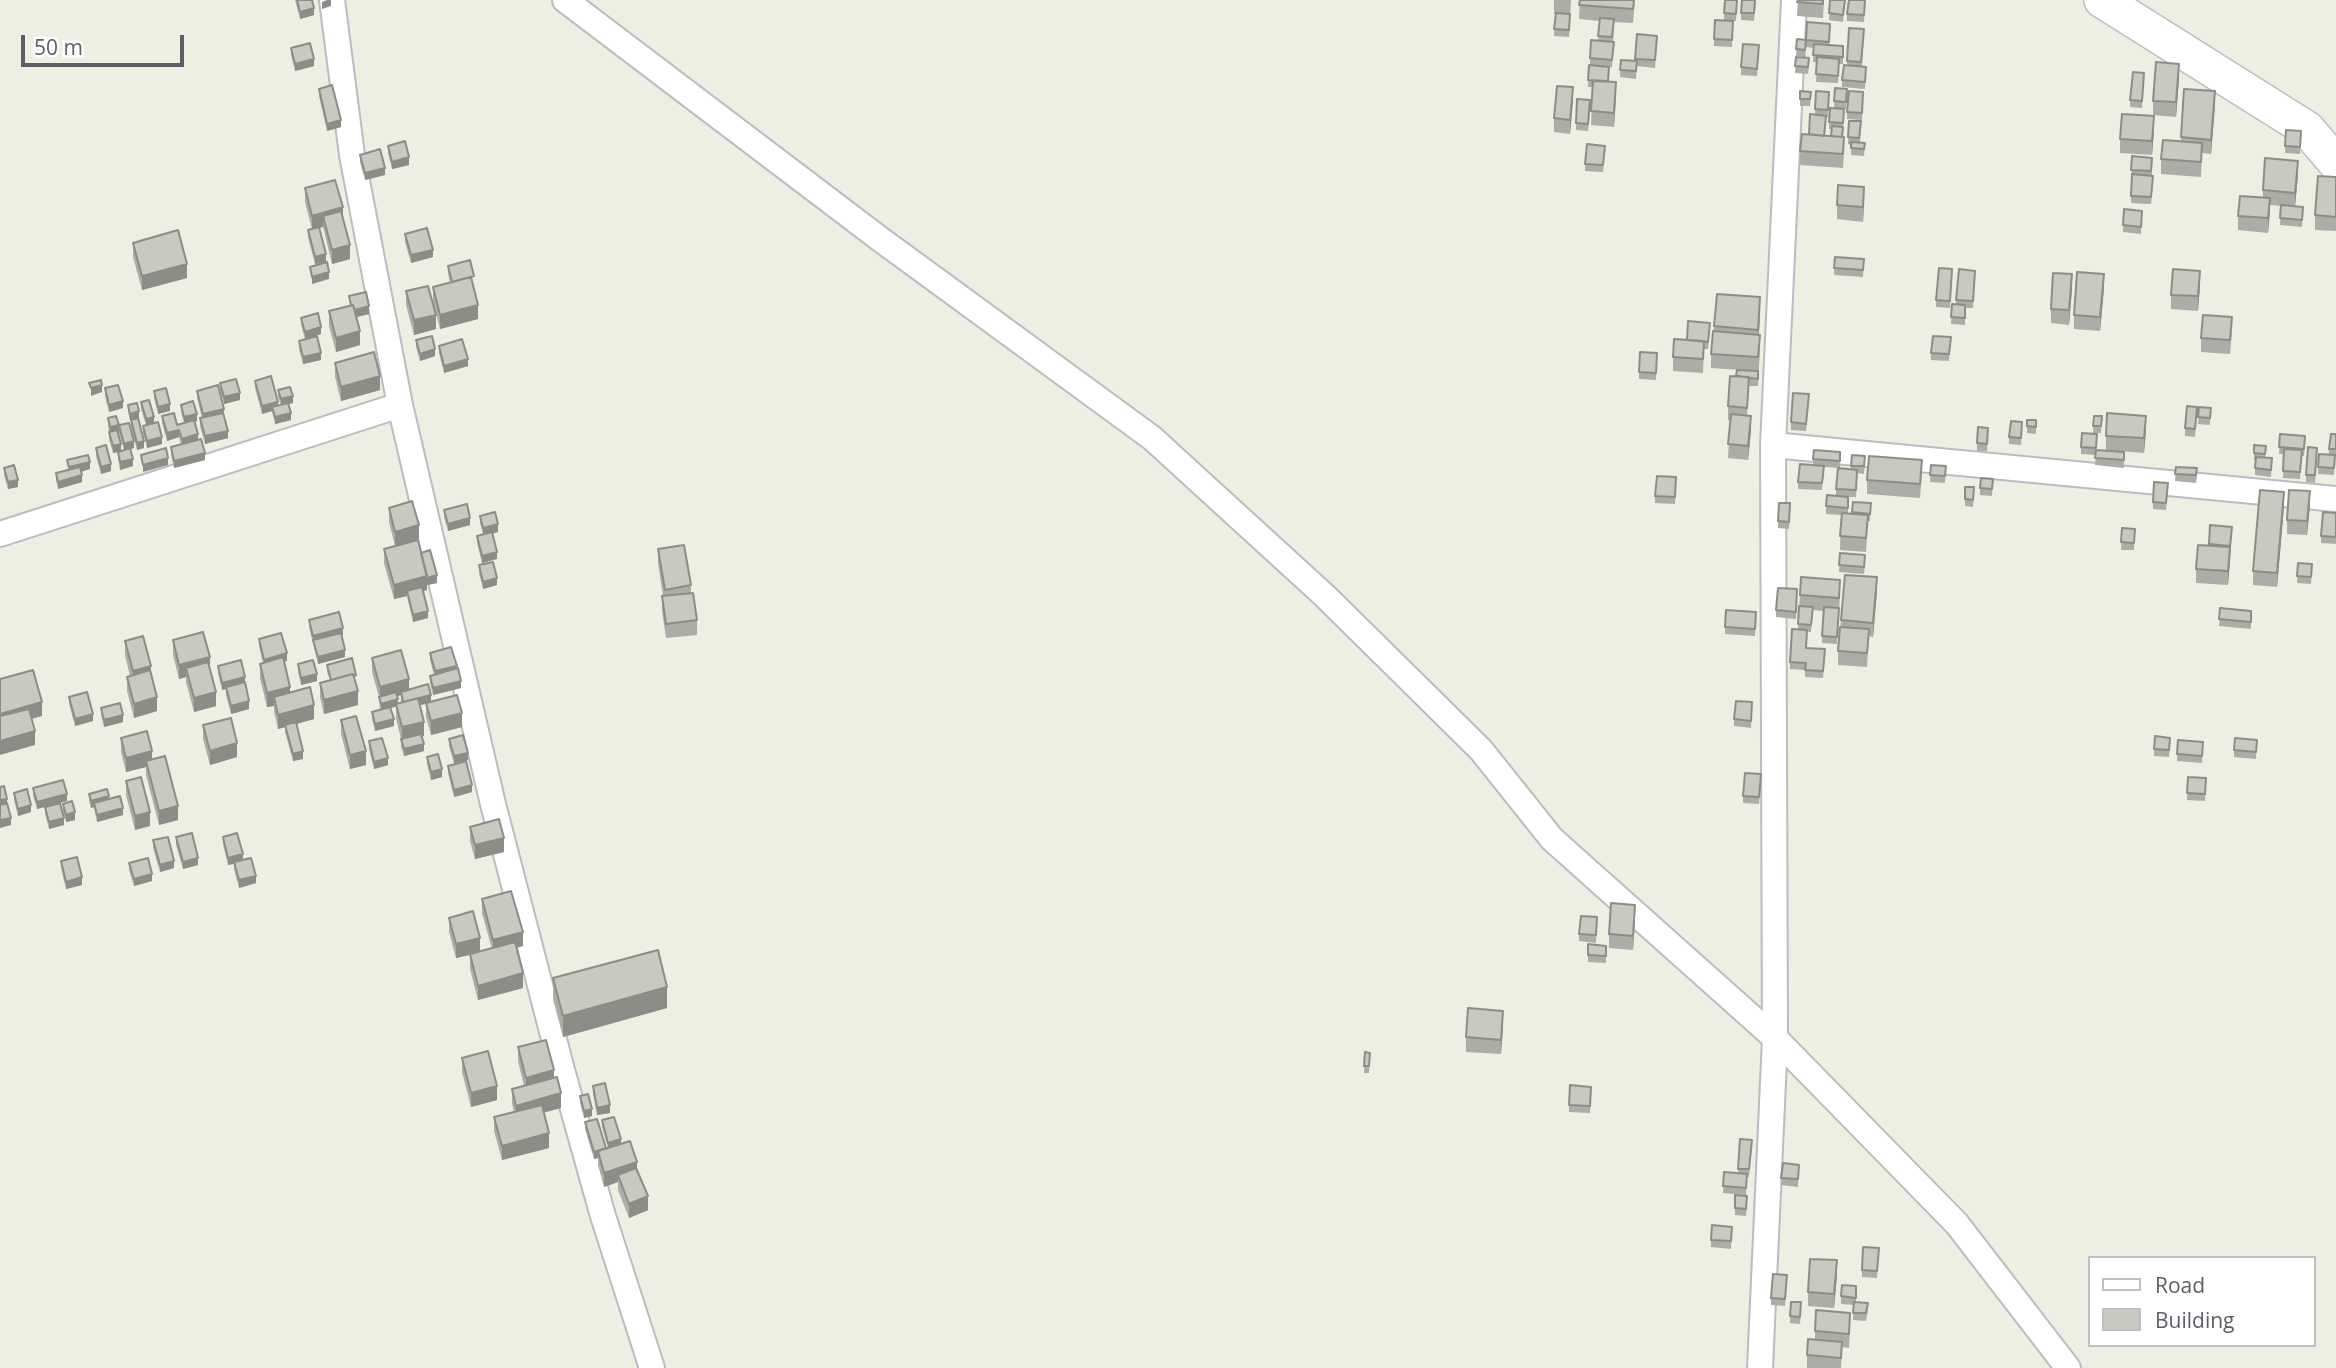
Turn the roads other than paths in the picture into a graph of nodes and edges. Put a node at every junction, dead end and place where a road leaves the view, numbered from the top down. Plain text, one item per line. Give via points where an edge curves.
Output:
1 (332, 0) edge
2 (565, 0) edge
3 (1794, 0) edge
4 (2102, 0) edge
5 (2336, 163) edge
6 (400, 405) junction
7 (1773, 445) junction
8 (2336, 499) edge
9 (0, 534) edge
10 (1775, 1038) junction
11 (652, 1368) edge
12 (1760, 1368) edge
13 (2068, 1368) edge

1 - 6 street via 352,155
2 - 10 street via 1152,438 1325,596 1481,750 1552,839
3 - 7 street
4 - 5 street via 2307,129
6 - 9 street
6 - 11 street via 559,1057
7 - 8 street
7 - 10 street
10 - 12 street
10 - 13 street via 1957,1224

